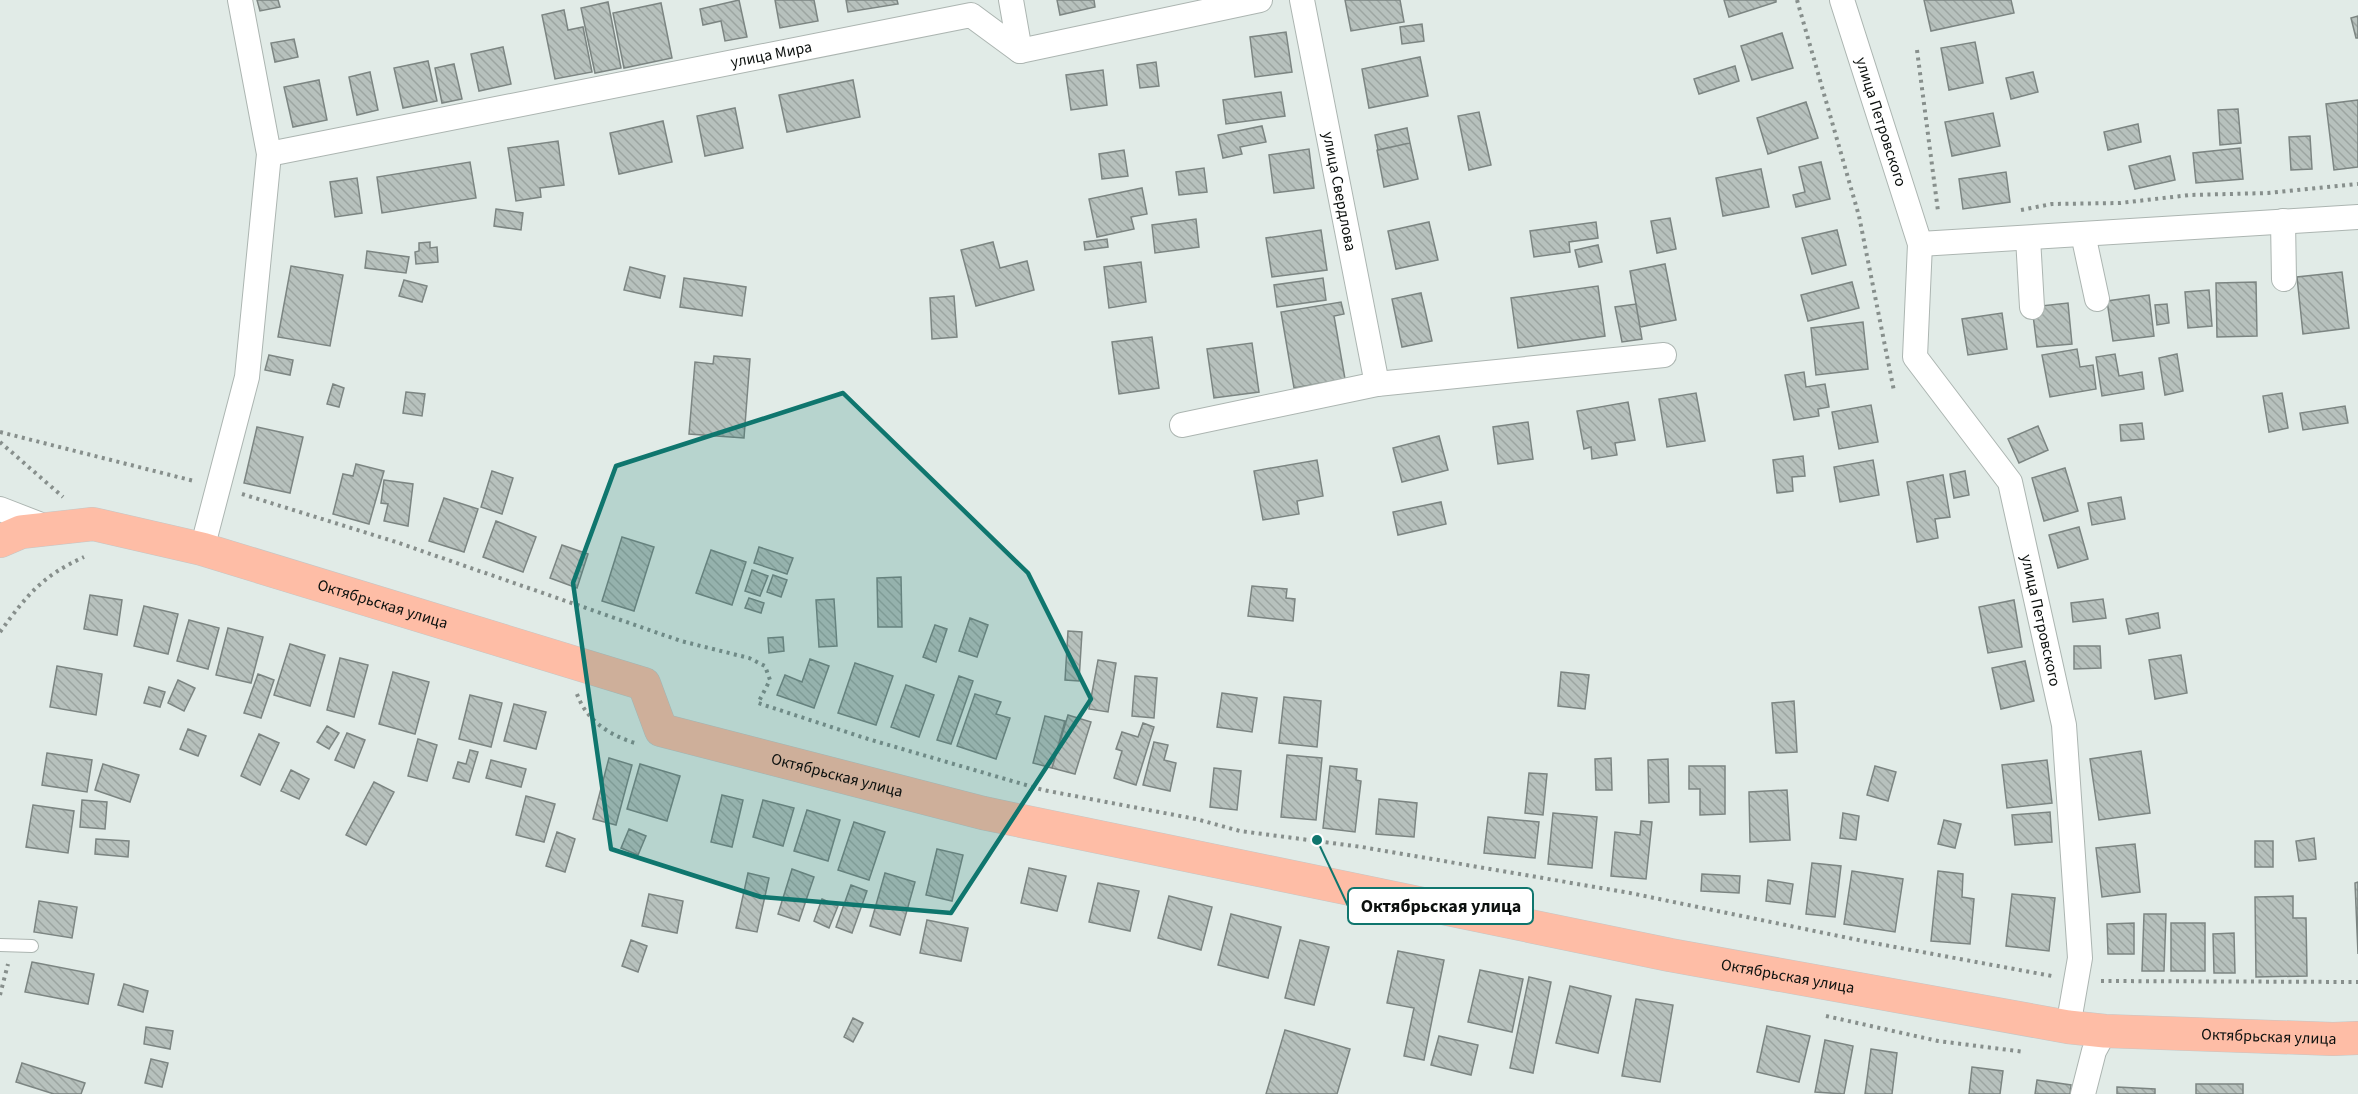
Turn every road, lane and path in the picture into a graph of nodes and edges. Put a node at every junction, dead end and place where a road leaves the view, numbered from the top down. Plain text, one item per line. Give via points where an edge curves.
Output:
1 (240, 0) edge
2 (1011, 0) edge
3 (1260, 0) edge
4 (1302, 0) edge
5 (1797, 0) edge
6 (1842, 0) edge
7 (1917, 50) dead end
8 (1020, 51) junction
9 (269, 154) junction
10 (2358, 184) edge
11 (2017, 211) dead end
12 (2358, 217) edge
13 (1940, 220) dead end
14 (2283, 221) junction
15 (2083, 234) junction
16 (2028, 237) junction
17 (1920, 244) junction
18 (2284, 279) dead end
19 (2097, 298) dead end
20 (2032, 307) dead end
21 (1664, 355) dead end
22 (1377, 384) junction
23 (1894, 391) dead end
24 (1182, 425) dead end
25 (0, 432) edge
26 (0, 442) edge
27 (219, 487) junction
28 (0, 509) edge
29 (51, 529) junction
30 (91, 539) junction
31 (0, 541) edge
32 (202, 549) junction
33 (0, 632) edge
34 (6, 945) edge
35 (32, 946) dead end
36 (2077, 981) junction
37 (2358, 982) edge
38 (0, 995) edge
39 (2068, 1027) junction
40 (2105, 1031) junction
41 (2358, 1038) edge
42 (2083, 1094) edge

1 - 9 street
2 - 8 street
3 - 8 street
4 - 22 street, улица Свердлова
5 - 23 path via 1859,216
6 - 17 street, улица Петровского
7 - 13 path
8 - 9 street, улица Мира via 971,15
9 - 27 street via 247,377
10 - 11 path via 2120,203 2052,204
12 - 14 street
14 - 15 street
14 - 18 street
15 - 16 street
15 - 19 street
16 - 17 street
16 - 20 street
17 - 36 street, улица Петровского via 1915,357 2010,482 2064,725 2080,958
21 - 22 street
22 - 24 street
25 - 27 path
26 - 30 path
27 - 32 street
27 - 36 path via 396,542 681,641 749,658 765,666 770,680 759,703 1043,790 1240,831 1362,847 1630,893
28 - 29 street
29 - 30 main road, Октябрьская улица
29 - 31 main road, Октябрьская улица via 21,532
30 - 32 main road, Октябрьская улица
30 - 33 path via 26,596
32 - 39 main road, Октябрьская улица via 644,684 661,730 960,807 1670,955
34 - 35 lane
34 - 38 path
36 - 37 path
36 - 39 street, улица Петровского
39 - 40 main road, Октябрьская улица
40 - 41 main road, Октябрьская улица
40 - 42 street via 2094,1051

